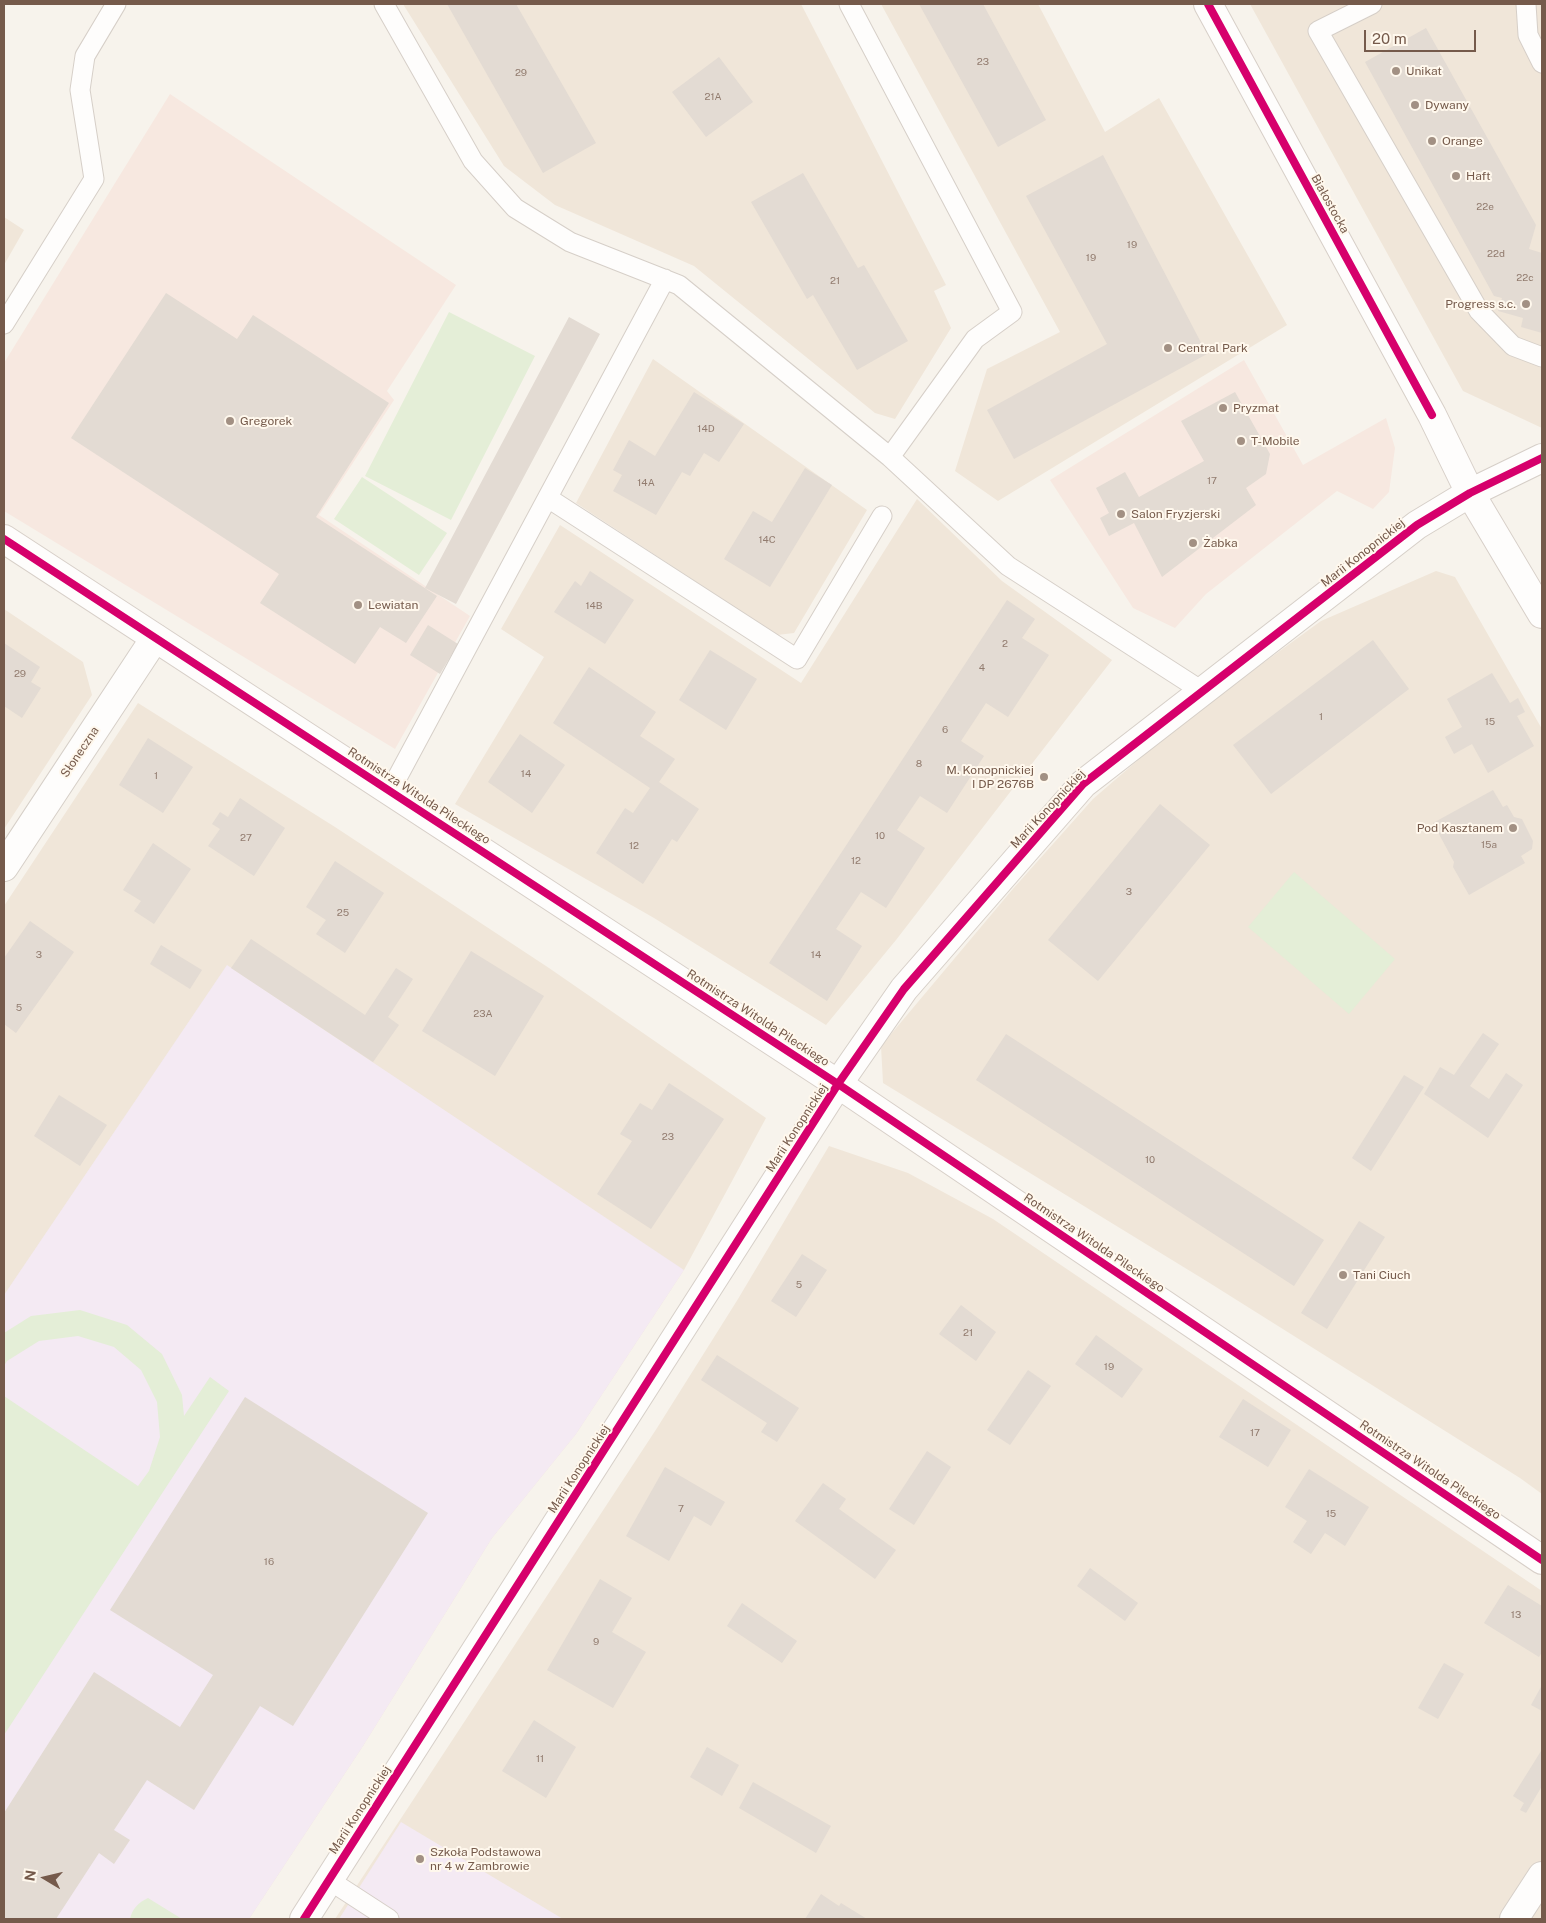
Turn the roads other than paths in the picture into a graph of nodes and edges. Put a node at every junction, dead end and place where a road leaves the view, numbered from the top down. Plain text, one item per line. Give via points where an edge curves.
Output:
1 (116, 4) edge
2 (384, 4) edge
3 (849, 4) edge
4 (1208, 4) edge
5 (1372, 4) edge
6 (1526, 4) edge
7 (1542, 64) edge
8 (665, 279) junction
9 (4, 324) edge
10 (1542, 357) edge
11 (890, 457) junction
12 (1542, 458) edge
13 (1470, 492) junction
14 (548, 498) junction
15 (882, 516) dead end
16 (4, 539) edge
17 (1542, 614) edge
18 (155, 638) junction
19 (1202, 691) junction
20 (390, 791) junction
21 (4, 867) edge
22 (838, 1084) junction
23 (1542, 1560) edge
24 (1542, 1876) edge
25 (329, 1880) junction
26 (304, 1919) edge
27 (390, 1919) edge
28 (1514, 1919) edge

1 - 9 lane via 85,56 80,90 94,179
2 - 8 lane via 473,161 515,208 570,242
3 - 11 lane via 1012,312 976,339
4 - 13 street, Białostocka via 1432,415
5 - 10 lane via 1318,31 1479,312 1513,346
6 - 7 lane via 1528,35
8 - 11 lane via 679,285
8 - 14 lane
11 - 19 lane via 1008,566
12 - 13 street, Marii Konopnickiej
13 - 17 street, Białostocka
13 - 19 street, Marii Konopnickiej via 1417,526
14 - 15 lane via 797,659
14 - 20 lane
16 - 18 street, Rotmistrza Witolda Pileckiego
18 - 20 street, Rotmistrza Witolda Pileckiego
18 - 21 street, Słoneczna
19 - 22 street, Marii Konopnickiej via 1082,784 904,989
20 - 22 street, Rotmistrza Witolda Pileckiego
22 - 23 street, Rotmistrza Witolda Pileckiego
22 - 25 street, Marii Konopnickiej
24 - 28 street
25 - 26 street, Marii Konopnickiej
25 - 27 lane

